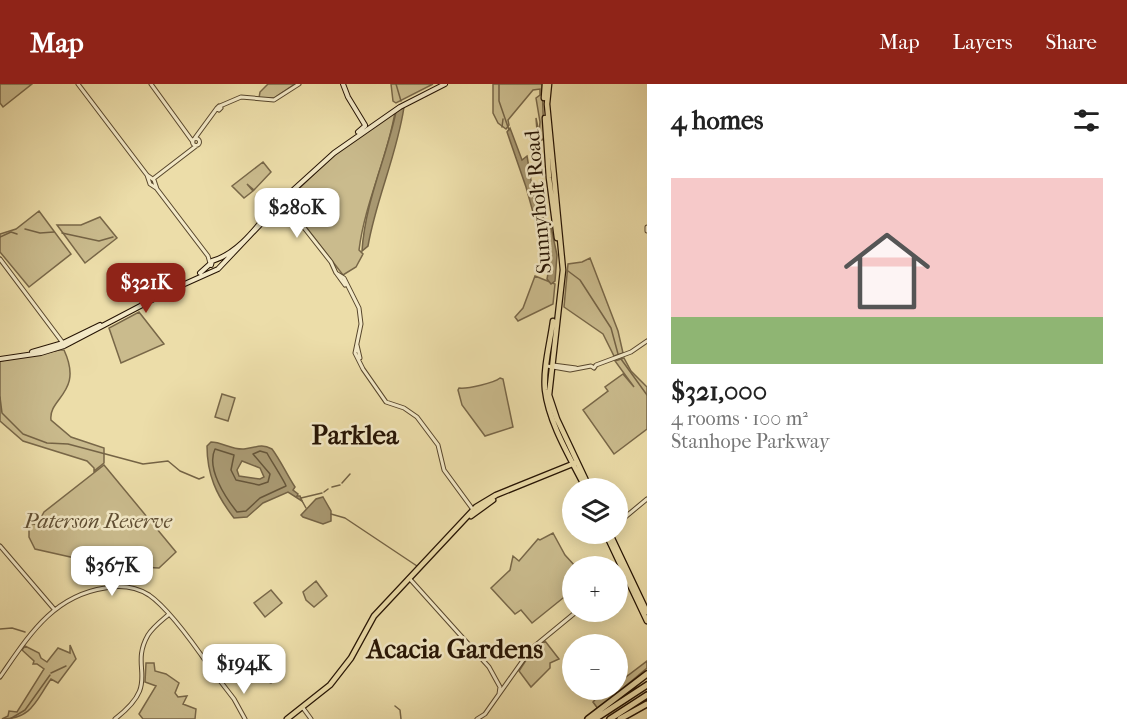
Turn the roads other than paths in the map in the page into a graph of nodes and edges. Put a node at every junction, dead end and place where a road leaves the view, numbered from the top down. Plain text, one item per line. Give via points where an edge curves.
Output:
1 (78, 84) edge
2 (151, 84) edge
3 (299, 84) edge
4 (344, 84) edge
5 (437, 84) edge
6 (446, 84) edge
7 (546, 85) edge
8 (368, 125) junction
9 (195, 141) junction
10 (153, 182) junction
11 (281, 200) junction
12 (208, 256) junction
13 (0, 259) edge
14 (215, 260) junction
15 (210, 263) junction
16 (217, 268) junction
17 (647, 341) edge
18 (63, 343) junction
19 (0, 358) edge
20 (549, 366) junction
21 (571, 458) junction
22 (576, 465) junction
23 (567, 470) junction
24 (546, 475) junction
25 (578, 478) edge
26 (582, 478) edge
27 (582, 478) edge
28 (647, 499) edge
29 (474, 511) junction
30 (628, 515) edge
31 (0, 546) edge
32 (410, 579) junction
33 (628, 580) edge
34 (628, 582) edge
35 (54, 609) junction
36 (647, 612) edge
37 (168, 615) junction
38 (647, 621) edge
39 (564, 622) edge
40 (647, 673) edge
41 (0, 677) edge
42 (647, 685) edge
43 (502, 686) junction
44 (647, 695) edge
45 (647, 704) edge
46 (303, 709) junction
47 (115, 719) edge
48 (245, 719) edge
49 (287, 719) edge
50 (292, 719) edge
51 (311, 719) edge
52 (477, 719) edge
53 (588, 719) edge
54 (595, 719) edge
55 (610, 719) edge
56 (620, 719) edge

1 - 10 street
2 - 9 street
3 - 9 street via 272,100 245,97 225,103
4 - 8 main road
5 - 8 main road
6 - 8 main road
7 - 20 main road, Sunnyholt Road via 563,270
8 - 11 main road
9 - 10 street
10 - 12 street
11 - 14 main road via 232,251
11 - 16 main road
11 - 29 street via 356,299 360,313 360,363 386,402 409,410 419,420 438,445 444,470
12 - 14 street
12 - 15 street
13 - 18 street
14 - 15 main road
14 - 16 main road
15 - 16 main road
15 - 18 main road via 199,273
16 - 19 main road via 69,344 41,353
17 - 20 street via 594,368
18 - 19 main road
20 - 21 main road, Sunnyholt Road via 547,399
20 - 22 main road, Sunnyholt Road via 551,403
21 - 22 main road, Sunnyholt Road
21 - 24 main road
22 - 23 main road
22 - 24 main road
22 - 26 main road, Sunnyholt Road
22 - 27 main road, Sunnyholt Road
23 - 25 main road
23 - 29 main road
24 - 29 main road via 490,498
28 - 30 street
29 - 32 main road
31 - 35 street
32 - 43 street
32 - 46 main road via 374,616 351,658 330,685
33 - 36 main road
34 - 38 main road
35 - 37 street via 91,591 123,587 152,597
35 - 41 street via 34,628
37 - 47 street via 152,629 145,642 143,681 138,696
37 - 48 street
39 - 43 street via 531,649
40 - 53 highway
42 - 54 highway
43 - 52 street
44 - 55 highway
45 - 56 highway
46 - 49 main road
46 - 50 main road
46 - 51 street

